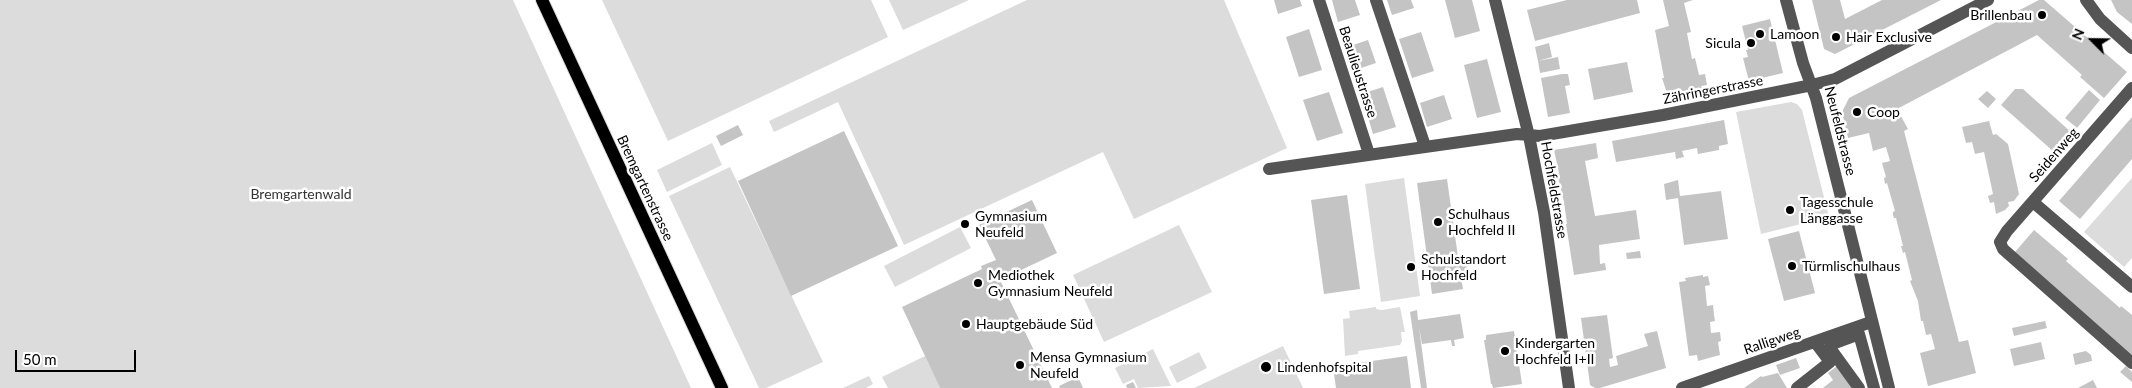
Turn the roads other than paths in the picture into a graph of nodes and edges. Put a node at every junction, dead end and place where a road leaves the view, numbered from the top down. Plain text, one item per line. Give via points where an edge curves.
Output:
1 (542, 0) edge
2 (1319, 0) edge
3 (1376, 0) edge
4 (1495, 0) edge
5 (1786, 0) edge
6 (1988, 0) edge
7 (2086, 0) edge
8 (2132, 48) edge
9 (1812, 85) junction
10 (2132, 88) edge
11 (1529, 136) junction
12 (1425, 146) junction
13 (1369, 154) junction
14 (1269, 169) dead end
15 (2034, 202) junction
16 (2132, 287) edge
17 (1871, 322) junction
18 (1815, 342) junction
19 (2132, 363) edge
20 (1703, 385) edge
21 (722, 388) edge
22 (1569, 388) edge
23 (1682, 388) edge
24 (1797, 388) edge
25 (1859, 388) edge
26 (1874, 388) edge
27 (1889, 388) edge

1 - 21 main road, Bremgartenstrasse
2 - 13 street, Beaulieustrasse
3 - 12 street
4 - 11 street, Hochfeldstrasse
5 - 9 street, Neufeldstrasse
6 - 9 street, Zähringerstrasse via 1835,79
7 - 8 street via 2100,19
9 - 11 street, Zähringerstrasse via 1663,115
9 - 17 street, Neufeldstrasse
10 - 15 street, Seidenweg
11 - 12 street, Zähringerstrasse via 1516,134
11 - 22 street, Hochfeldstrasse via 1544,212
12 - 13 street, Zähringerstrasse
13 - 14 street, Zähringerstrasse
15 - 16 street
15 - 19 street, Seidenweg via 2000,242 2003,249
17 - 18 street, Ralligweg
17 - 27 street, Neufeldstrasse
18 - 20 street, Ralligweg
18 - 24 street via 1830,362
20 - 23 street, Ralligweg
25 - 26 street via 1830,346 1859,334

